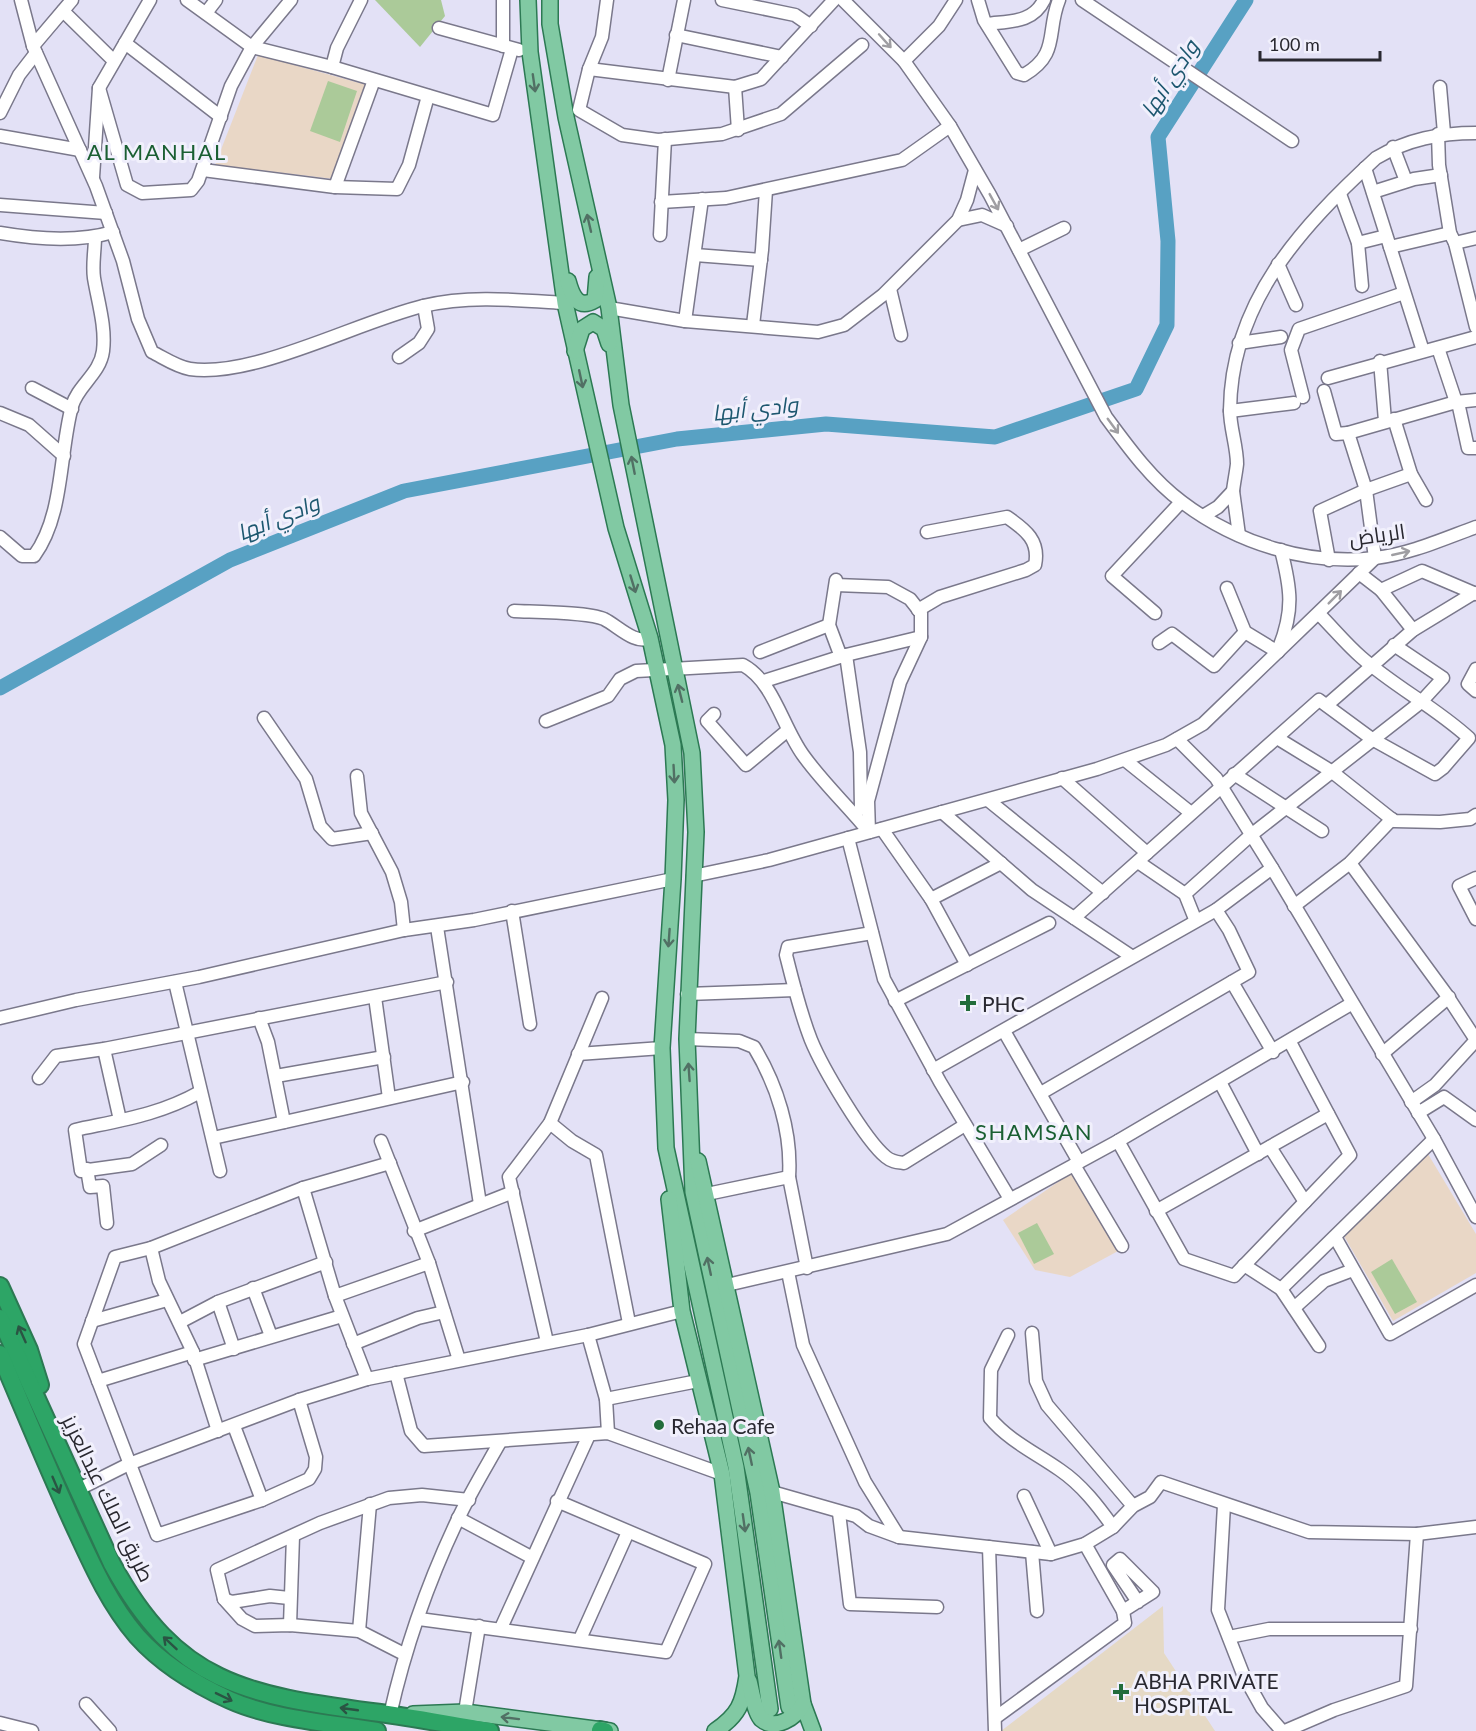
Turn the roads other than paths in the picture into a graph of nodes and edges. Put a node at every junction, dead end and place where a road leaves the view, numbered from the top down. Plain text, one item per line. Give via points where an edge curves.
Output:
1 (21, 0) edge
2 (72, 0) edge
3 (150, 0) edge
4 (187, 0) edge
5 (216, 0) edge
6 (291, 0) edge
7 (361, 0) edge
8 (502, 0) edge
9 (528, 0) edge
10 (550, 0) edge
11 (607, 0) edge
12 (684, 0) edge
13 (722, 0) edge
14 (834, 0) edge
15 (843, 0) edge
16 (978, 0) edge
17 (1044, 0) edge
18 (1059, 0) edge
19 (1082, 0) edge
20 (950, 2) edge
21 (63, 11) junction
22 (206, 14) junction
23 (987, 24) junction
24 (811, 26) junction
25 (439, 28) dead end
26 (676, 35) junction
27 (125, 43) junction
28 (862, 45) dead end
29 (252, 47) junction
30 (507, 47) junction
31 (34, 50) junction
32 (530, 52) junction
33 (782, 57) junction
34 (114, 61) junction
35 (903, 61) junction
36 (332, 67) junction
37 (589, 69) junction
38 (374, 80) junction
39 (668, 80) junction
40 (735, 87) junction
41 (1440, 87) dead end
42 (99, 88) junction
43 (428, 96) junction
44 (0, 113) edge
45 (221, 117) junction
46 (950, 126) junction
47 (738, 130) junction
48 (1441, 133) junction
49 (1476, 133) edge
50 (0, 136) edge
51 (665, 139) junction
52 (1292, 141) dead end
53 (1393, 147) junction
54 (80, 150) junction
55 (1365, 168) junction
56 (203, 170) junction
57 (975, 170) junction
58 (1441, 175) junction
59 (93, 180) junction
60 (1406, 181) junction
61 (335, 187) junction
62 (766, 190) junction
63 (1373, 192) junction
64 (1340, 194) junction
65 (702, 199) junction
66 (661, 202) junction
67 (0, 205) edge
68 (106, 213) junction
69 (958, 220) junction
70 (1007, 226) junction
71 (1064, 228) dead end
72 (113, 232) junction
73 (0, 233) edge
74 (660, 235) dead end
75 (95, 237) junction
76 (1453, 238) junction
77 (1476, 238) edge
78 (555, 241) junction
79 (1388, 242) junction
80 (1358, 243) junction
81 (1019, 250) junction
82 (595, 251) junction
83 (695, 255) junction
84 (761, 260) junction
85 (1278, 264) junction
86 (1362, 286) dead end
87 (890, 289) junction
88 (1404, 293) junction
89 (565, 303) junction
90 (1474, 304) edge
91 (1296, 305) dead end
92 (424, 306) junction
93 (609, 308) junction
94 (685, 321) junction
95 (753, 326) junction
96 (1476, 327) edge
97 (901, 335) dead end
98 (1281, 337) dead end
99 (1476, 337) edge
100 (1239, 343) junction
101 (1438, 348) junction
102 (575, 351) junction
103 (1423, 351) junction
104 (399, 357) dead end
105 (1380, 361) junction
106 (617, 373) junction
107 (1328, 378) dead end
108 (32, 388) dead end
109 (1324, 391) dead end
110 (1476, 400) edge
111 (1456, 402) junction
112 (72, 409) junction
113 (1230, 411) junction
114 (0, 413) edge
115 (1390, 420) junction
116 (1470, 428) edge
117 (1348, 433) junction
118 (1476, 448) edge
119 (64, 456) junction
120 (1411, 474) junction
121 (1366, 490) junction
122 (1233, 491) junction
123 (1426, 500) dead end
124 (1181, 502) junction
125 (1203, 516) junction
126 (1476, 527) edge
127 (927, 532) dead end
128 (1239, 535) junction
129 (0, 537) edge
130 (1281, 550) junction
131 (1375, 558) junction
132 (1329, 560) junction
133 (1359, 573) junction
134 (1227, 588) dead end
135 (1381, 590) junction
136 (1475, 593) edge
137 (514, 610) dead end
138 (918, 610) junction
139 (1155, 613) dead end
140 (1319, 614) junction
141 (829, 625) junction
142 (1413, 630) junction
143 (1245, 632) junction
144 (921, 637) junction
145 (650, 638) junction
146 (1158, 643) dead end
147 (1394, 645) junction
148 (760, 652) dead end
149 (1278, 652) junction
150 (843, 656) junction
151 (1372, 665) junction
152 (665, 669) junction
153 (1476, 669) edge
154 (764, 681) junction
155 (1476, 691) edge
156 (1421, 702) junction
157 (1326, 705) junction
158 (714, 714) dead end
159 (264, 718) dead end
160 (546, 721) dead end
161 (788, 730) junction
162 (1177, 738) junction
163 (1277, 738) junction
164 (1372, 739) junction
165 (1125, 760) junction
166 (1331, 771) junction
167 (1234, 774) junction
168 (357, 776) dead end
169 (1062, 778) junction
170 (1220, 785) junction
171 (988, 800) junction
172 (1286, 808) junction
173 (942, 812) junction
174 (1191, 813) junction
175 (1476, 815) edge
176 (1392, 819) junction
177 (871, 828) junction
178 (1322, 831) dead end
179 (372, 833) junction
180 (1251, 835) junction
181 (848, 838) junction
182 (1143, 858) junction
183 (1350, 862) junction
184 (1001, 863) junction
185 (1272, 868) junction
186 (693, 876) junction
187 (1476, 878) edge
188 (673, 879) junction
189 (1103, 892) junction
190 (1185, 894) junction
191 (931, 899) junction
192 (1294, 906) junction
193 (1216, 910) junction
194 (512, 911) junction
195 (1074, 918) junction
196 (1476, 919) edge
197 (1195, 920) junction
198 (1049, 923) dead end
199 (437, 927) junction
200 (404, 930) junction
201 (873, 933) junction
202 (1131, 956) junction
203 (967, 965) junction
204 (175, 982) junction
205 (447, 982) junction
206 (1232, 982) junction
207 (795, 990) junction
208 (687, 994) junction
209 (375, 997) junction
210 (602, 998) dead end
211 (1449, 998) junction
212 (895, 1001) junction
213 (1351, 1004) junction
214 (0, 1018) edge
215 (259, 1018) junction
216 (530, 1024) dead end
217 (1004, 1031) junction
218 (185, 1032) junction
219 (687, 1039) junction
220 (1290, 1042) junction
221 (662, 1048) junction
222 (104, 1049) junction
223 (1273, 1052) junction
224 (578, 1054) junction
225 (1382, 1054) junction
226 (384, 1057) junction
227 (933, 1070) junction
228 (276, 1076) junction
229 (39, 1078) dead end
230 (463, 1082) junction
231 (1220, 1082) junction
232 (201, 1092) junction
233 (1041, 1093) junction
234 (389, 1098) junction
235 (1414, 1107) junction
236 (1328, 1114) junction
237 (120, 1120) junction
238 (1476, 1120) edge
239 (284, 1122) junction
240 (550, 1123) junction
241 (966, 1125) junction
242 (690, 1132) junction
243 (213, 1138) junction
244 (1434, 1139) junction
245 (381, 1141) dead end
246 (1118, 1141) junction
247 (161, 1146) dead end
248 (1270, 1147) junction
249 (666, 1148) junction
250 (1258, 1154) junction
251 (390, 1163) junction
252 (1076, 1163) junction
253 (87, 1168) junction
254 (220, 1171) dead end
255 (789, 1177) junction
256 (303, 1188) junction
257 (513, 1192) junction
258 (708, 1194) junction
259 (1010, 1199) junction
260 (1472, 1201) edge
261 (1305, 1202) junction
262 (480, 1204) junction
263 (1156, 1211) junction
264 (1476, 1217) edge
265 (107, 1223) dead end
266 (414, 1231) junction
267 (1335, 1237) junction
268 (1122, 1246) dead end
269 (151, 1248) junction
270 (326, 1262) junction
271 (429, 1263) junction
272 (1244, 1265) junction
273 (807, 1268) junction
274 (1353, 1269) junction
275 (788, 1272) junction
276 (728, 1285) junction
277 (1476, 1285) edge
278 (0, 1286) edge
279 (253, 1288) junction
280 (1281, 1289) junction
281 (335, 1296) junction
282 (167, 1299) junction
283 (218, 1302) junction
284 (1294, 1308) junction
285 (444, 1311) junction
286 (682, 1311) junction
287 (342, 1316) junction
288 (0, 1318) edge
289 (92, 1322) junction
290 (180, 1322) junction
291 (735, 1322) junction
292 (629, 1323) junction
293 (1032, 1333) dead end
294 (588, 1335) junction
295 (1008, 1335) dead end
296 (271, 1336) junction
297 (547, 1342) junction
298 (353, 1344) junction
299 (1319, 1346) dead end
300 (234, 1348) junction
301 (0, 1354) edge
302 (194, 1356) junction
303 (459, 1360) junction
304 (396, 1373) junction
305 (0, 1377) edge
306 (368, 1379) junction
307 (98, 1381) junction
308 (698, 1381) junction
309 (606, 1399) junction
310 (299, 1400) junction
311 (723, 1409) junction
312 (740, 1411) junction
313 (234, 1426) junction
314 (218, 1431) junction
315 (608, 1433) junction
316 (589, 1435) junction
317 (500, 1442) junction
318 (51, 1452) junction
319 (129, 1464) junction
320 (722, 1474) junction
321 (77, 1490) junction
322 (772, 1492) junction
323 (1024, 1496) dead end
324 (262, 1500) junction
325 (468, 1500) junction
326 (557, 1501) junction
327 (370, 1504) junction
328 (1224, 1505) junction
329 (1133, 1506) junction
330 (839, 1513) junction
331 (458, 1518) junction
332 (1113, 1527) junction
333 (1476, 1527) edge
334 (628, 1532) junction
335 (1417, 1534) junction
336 (293, 1536) junction
337 (899, 1537) junction
338 (1085, 1544) junction
339 (989, 1547) junction
340 (1032, 1552) junction
341 (1051, 1554) junction
342 (531, 1557) junction
343 (289, 1598) junction
344 (224, 1599) junction
345 (1138, 1602) dead end
346 (936, 1607) dead end
347 (1037, 1611) dead end
348 (1123, 1611) junction
349 (419, 1619) junction
350 (290, 1625) junction
351 (479, 1626) junction
352 (501, 1628) junction
353 (1410, 1629) junction
354 (360, 1631) junction
355 (1229, 1637) junction
356 (580, 1639) junction
357 (404, 1654) junction
358 (747, 1676) junction
359 (86, 1704) dead end
360 (796, 1705) junction
361 (770, 1708) dead end
362 (465, 1712) junction
363 (390, 1714) junction
364 (995, 1718) junction
365 (0, 1723) edge
366 (32, 1731) edge
367 (110, 1731) edge
368 (376, 1731) edge
369 (490, 1731) edge
370 (605, 1731) edge
371 (715, 1731) edge
372 (813, 1731) edge
373 (995, 1731) edge
374 (1284, 1731) edge

1 - 31 street
2 - 21 street
3 - 27 street
4 - 22 street
5 - 22 street
6 - 29 street
7 - 36 street
8 - 30 street
9 - 32 main road
82 -> 10 main road via 566,117 550,24
11 - 37 street via 602,38
12 - 26 street
13 - 24 street via 795,15
14 - 24 street
15 -> 35 street, الرياض
16 - 23 street
17 - 23 street via 1032,17
18 - 23 street via 1046,56 1024,75 1017,73
19 - 52 street
20 - 35 street via 939,26
21 - 31 street
21 - 34 street
22 - 29 street
24 - 33 street
25 - 30 street
26 - 33 street
26 - 39 street
27 - 34 street
27 - 45 street
28 - 47 street via 781,114
29 - 36 street
29 - 45 street via 231,87
30 - 32 street
30 - 43 street via 493,115
31 - 44 street
31 - 54 street
32 -> 78 main road
33 - 40 street via 761,79
34 - 42 street
35 - 46 street, الرياض
36 - 38 street
37 - 39 street
37 - 51 street via 579,110 622,135
38 - 43 street
38 - 61 street
39 - 40 street
40 - 47 street
41 - 48 street
42 - 56 street via 127,185 142,193 191,190
42 - 59 street
43 - 61 street via 410,165 397,189
45 - 56 street
46 - 57 street, الرياض
46 - 62 street via 902,160
47 - 51 street
48 - 49 street
48 - 53 street
48 - 58 street
50 - 54 street
51 - 66 street
53 - 55 street
53 - 60 street
54 - 59 street
55 - 63 street
55 - 64 street
56 - 61 street
57 - 69 street
57 -> 70 street, الرياض
58 - 60 street
58 - 76 street
59 - 68 street
60 - 63 street
62 - 65 street
62 - 84 street
63 - 79 street
64 - 80 street
64 - 85 street
65 - 66 street
65 - 83 street
66 - 74 street
67 - 68 street
68 - 72 street
69 - 70 street via 982,215
69 - 87 street
70 - 81 street, الرياض
71 - 81 street
72 - 75 street
72 - 92 street via 138,320 152,352 187,369 212,371 270,358
73 - 75 street
75 - 112 street via 94,276 102,312 103,350 98,369
76 - 77 street
76 - 79 street
76 - 90 street via 1463,282
78 - 82 main road via 574,298 580,303 595,300
78 - 89 main road
79 - 80 street
79 - 88 street
80 - 86 street
81 -> 124 street, الرياض via 1106,417
82 - 93 main road
83 - 84 street
83 - 94 street
84 - 95 street
85 - 91 street
85 - 100 street via 1262,286
87 - 95 street via 844,325 818,332
87 - 97 street
88 - 103 street
88 - 113 street via 1299,329 1291,350 1299,400
89 - 92 street via 489,299
89 - 102 main road
90 - 96 street
92 - 104 street via 428,329 419,343
93 - 94 street
93 - 106 main road
94 - 95 street
98 - 100 street
99 - 101 street
100 - 113 street
101 - 103 street
101 - 111 street
102 - 106 main road via 587,323 600,324
102 -> 145 main road via 616,528
103 - 105 street
105 - 107 street
105 - 115 street
152 -> 106 main road
108 - 112 street
109 - 117 street via 1336,434
110 - 111 street
111 - 115 street
111 - 116 street
112 - 119 street
113 - 122 street via 1237,463
114 - 119 street via 29,425
115 - 117 street
115 - 120 street
116 - 118 street via 1468,448
117 - 121 street
119 - 129 street via 40,548 33,556 22,556
120 - 121 street
120 - 123 street
121 - 131 street
121 - 132 street via 1320,511
122 - 125 street
122 - 128 street
124 - 125 street, الرياض
124 - 139 street via 1112,576
125 - 128 street, الرياض
131 -> 126 street, الرياض
127 - 138 street via 1007,517 1034,540 1038,554 1035,565 1026,570 940,597
128 - 130 street, الرياض
130 - 132 street, الرياض
130 - 149 street via 1291,603 1289,624
131 - 132 street, الرياض
131 - 133 street
133 - 135 street
140 -> 133 street
134 - 143 street
135 - 136 street via 1422,571
135 - 142 street
136 - 142 street
137 - 145 street via 602,618 637,639
138 - 141 street via 909,599 888,587 836,583
138 - 144 street
140 - 149 street
140 - 151 street
141 - 148 street
141 - 150 street
142 - 147 street
143 - 146 street via 1214,666 1172,634
143 - 149 street
144 - 150 street
144 - 177 street via 894,701 868,801
145 - 152 main road
147 - 151 street
147 - 156 street via 1443,678
149 - 162 street via 1203,724
150 - 154 street
150 - 177 street
151 - 156 street
151 - 157 street
152 - 154 street via 743,665
152 - 160 street via 636,671 620,679 608,696
186 -> 152 main road via 696,832 692,753 681,693
152 -> 188 main road via 676,800
153 - 155 street via 1468,684
154 - 161 street
156 - 164 street
156 - 164 street via 1469,738 1443,768 1435,774
157 - 163 street via 1319,699
157 - 164 street
158 - 161 street via 707,721 746,765
159 - 179 street via 306,779 320,826 332,839
161 - 177 street via 823,782
162 - 165 street
162 - 170 street
163 - 166 street
163 - 167 street
164 - 166 street
165 - 169 street
165 - 174 street
166 - 172 street
166 - 176 street
167 - 170 street
167 - 172 street
168 - 179 street via 361,813
169 - 171 street
169 - 182 street
170 - 174 street
170 - 180 street
171 - 173 street
171 - 189 street
172 - 178 street
172 - 180 street
173 - 177 street
173 - 184 street
174 - 182 street
175 - 176 street via 1440,822
176 - 183 street
177 - 181 street
177 - 191 street
179 - 200 street via 392,872
180 - 185 street
180 - 190 street
181 - 186 street
181 - 201 street
182 - 189 street
182 - 190 street
183 - 192 street
183 - 211 street
184 - 191 street
184 - 195 street
185 - 192 street
185 - 193 street
186 - 208 main road
187 - 196 street via 1459,886
188 - 194 street
188 -> 221 main road
189 - 195 street
190 - 197 street
191 - 203 street
192 - 213 street
193 - 197 street
193 - 206 street via 1249,972
194 - 199 street
194 - 216 street
195 - 202 street
197 - 202 street
198 - 203 street
199 - 200 street
199 - 205 street
200 - 204 street
201 - 207 street via 788,947 786,955
201 - 212 street via 884,979
202 - 217 street
203 - 212 street
204 - 214 street
204 - 218 street
205 - 209 street
205 - 230 street
206 - 223 street
206 - 233 street
207 - 208 street
207 - 241 street via 812,1042 839,1091 884,1156 904,1163
208 - 219 main road
209 - 215 street
209 - 226 street
210 - 224 street
211 - 225 street
211 - 235 street via 1476,1040
212 - 227 street
213 - 220 street
213 - 225 street
215 - 218 street
215 - 228 street
217 - 227 street
217 - 233 street
218 - 222 street
218 - 232 street
242 -> 219 main road
219 - 255 street via 739,1041 754,1047 774,1086 784,1122
220 - 223 street
220 - 236 street
221 - 224 street
221 - 249 main road
222 - 229 street via 56,1056
222 - 237 street
223 - 231 street
224 - 240 street
225 - 235 street
226 - 228 street
226 - 234 street
227 - 241 street
228 - 239 street
230 - 234 street
230 - 262 street
231 - 246 street
231 - 250 street
232 - 237 street via 173,1107
232 - 243 street
233 - 252 street
234 - 239 street
235 - 238 street via 1444,1097
235 - 244 street
236 - 248 street
236 - 261 street via 1350,1155
237 - 253 street via 75,1130 81,1171
239 - 243 street
240 - 257 street via 509,1177
240 - 292 street via 596,1155
241 - 259 street
242 - 258 main road
312 -> 242 main road via 693,1192
243 - 254 street
244 - 260 street
244 - 267 street
245 - 251 street
246 - 252 street
246 - 263 street
247 - 253 street via 132,1164
248 - 250 street
248 - 261 street
249 - 286 main road
249 - 311 main road
250 - 263 street
251 - 256 street
251 - 266 street
252 - 259 street
252 - 268 street
253 - 265 street via 90,1187 103,1186
255 - 258 street
255 - 273 street
256 - 269 street
256 - 270 street
257 - 262 street
257 - 297 street
258 - 276 main road
259 - 273 street via 947,1234
260 - 264 street
261 - 272 street
262 - 266 street
263 - 272 street via 1184,1259 1234,1276
266 - 271 street
267 - 274 street
267 - 280 street
269 - 282 street
269 - 289 street via 115,1257
270 - 279 street
270 - 281 street
271 - 281 street
271 - 285 street
272 - 280 street
273 - 275 street
274 - 277 street via 1390,1334
274 - 284 street via 1324,1281
275 - 276 street
275 - 337 street via 803,1345 857,1465
276 - 291 main road
318 -> 278 highway via 29,1350
279 - 283 street
279 - 296 street
280 - 284 street
281 - 287 street
282 - 289 street
282 - 290 street
283 - 290 street
283 - 300 street
284 - 299 street
285 - 298 street
285 - 303 street
286 - 292 street
286 - 308 main road
286 - 311 main road
287 - 296 street
287 - 298 street
288 - 318 highway, طريق الملك عبدالعزيز
289 - 307 street via 84,1344
290 - 302 street
291 - 312 main road
291 - 322 main road
292 - 294 street
293 - 329 street via 1036,1381 1047,1405
294 - 297 street
294 - 309 street
295 - 332 street via 991,1370 990,1418 1001,1432 1063,1471 1093,1500
296 - 300 street
297 - 303 street
298 - 306 street
300 - 302 street
301 - 318 highway, طريق الملك عبدالعزيز
302 - 307 street
302 - 314 street
303 - 304 street
304 - 306 street
304 - 317 street via 411,1431 424,1446
305 - 318 highway via 26,1436
306 - 310 street
307 - 319 street
308 - 309 street
308 - 320 main road
309 - 315 street
310 - 313 street
310 - 324 street via 316,1457 315,1469 309,1479
311 -> 361 main road via 736,1467
360 -> 312 main road
313 - 314 street
313 - 324 street
314 - 319 street
315 - 316 street
315 - 320 street
316 - 317 street
316 - 326 street
317 - 325 street
318 - 321 highway, طريق الملك عبدالعزيز
318 -> 368 highway, طريق الملك عبدالعزيز via 113,1604 138,1637 161,1658 231,1701 271,1713
319 - 321 street
319 - 324 street via 157,1535
320 - 358 main road
363 -> 321 highway, طريق الملك عبدالعزيز via 247,1690 199,1667 172,1645 129,1595
322 - 330 street
322 - 360 main road
323 - 341 street
325 - 327 street via 422,1495
325 - 331 street
326 - 334 street
326 - 342 street
327 - 336 street
327 - 354 street
328 - 329 street via 1161,1482 1150,1497
328 - 335 street via 1309,1532
328 - 355 street via 1218,1610
329 - 332 street
330 - 337 street via 856,1516 869,1526
330 - 346 street via 850,1604
331 - 342 street
331 - 349 street
332 - 338 street
333 - 335 street
334 - 356 street
334 - 356 street via 705,1564 671,1641 666,1652
335 - 353 street
336 - 343 street
336 - 344 street via 218,1570
337 - 339 street
338 - 341 street
338 - 348 street
339 - 340 street
339 - 364 street
340 - 341 street
340 - 347 street
342 - 352 street
343 - 344 street via 270,1596 232,1602
343 - 350 street
344 - 350 street via 242,1619 255,1626
345 - 348 street
348 - 364 street via 1125,1623
349 - 351 street
349 - 357 street
350 - 354 street
351 - 352 street
351 - 362 street
352 - 356 street
353 - 355 street via 1269,1629
353 - 374 street via 1406,1686
354 - 357 street
355 - 374 street via 1262,1708
357 - 363 street
358 - 360 main road via 759,1718 766,1724 787,1724 798,1714
358 - 371 main road via 744,1700 731,1720
359 - 367 street
360 - 372 main road
362 - 363 main road
370 -> 362 main road
363 - 369 highway, طريق الملك عبدالعزيز
364 - 373 street
365 - 366 street

